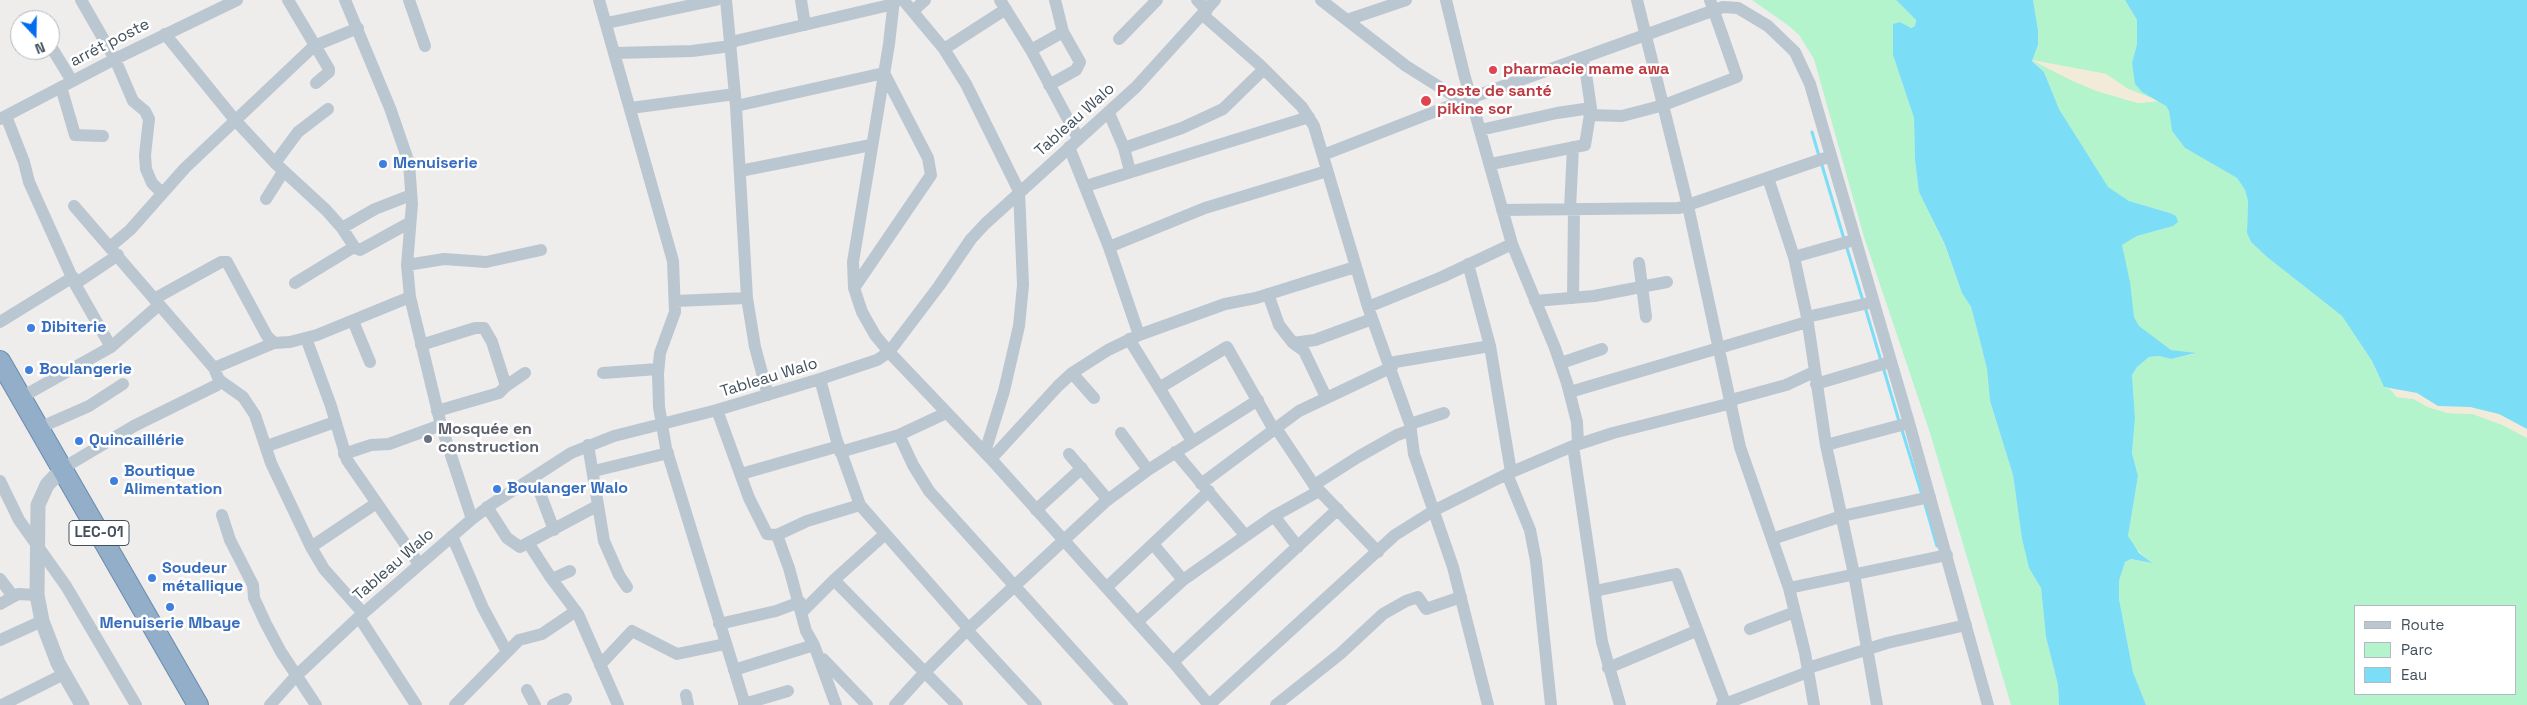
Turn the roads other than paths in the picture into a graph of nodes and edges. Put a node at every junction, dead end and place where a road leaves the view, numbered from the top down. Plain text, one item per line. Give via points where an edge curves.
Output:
1 (81, 0) edge
2 (237, 0) edge
3 (288, 0) edge
4 (345, 0) edge
5 (409, 0) edge
6 (599, 0) edge
7 (716, 0) edge
8 (726, 0) edge
9 (801, 0) edge
10 (925, 0) edge
11 (1055, 0) edge
12 (1157, 0) edge
13 (1197, 0) edge
14 (1215, 0) edge
15 (1321, 0) edge
16 (1406, 0) edge
17 (1446, 0) edge
18 (1637, 0) edge
19 (897, 1) edge
20 (1003, 4) edge
21 (1712, 5) edge
22 (913, 11) junction
23 (1205, 12) junction
24 (1348, 20) junction
25 (607, 23) junction
26 (805, 24) junction
27 (358, 28) junction
28 (1063, 32) junction
29 (165, 34) junction
30 (1645, 34) junction
31 (1118, 39) dead end
32 (731, 44) junction
33 (314, 46) junction
34 (425, 46) dead end
35 (944, 50) junction
36 (1031, 50) junction
37 (616, 54) junction
38 (115, 58) junction
39 (1581, 58) junction
40 (56, 60) edge
41 (1264, 69) junction
42 (884, 73) junction
43 (66, 84) junction
44 (316, 84) dead end
45 (1049, 85) junction
46 (736, 100) junction
47 (1466, 100) junction
48 (1664, 105) junction
49 (631, 108) junction
50 (328, 109) dead end
51 (1591, 112) junction
52 (1109, 113) junction
53 (3, 117) edge
54 (1309, 117) junction
55 (235, 120) junction
56 (1480, 130) junction
57 (103, 136) dead end
58 (1074, 143) junction
59 (871, 145) junction
60 (1573, 147) junction
61 (1124, 148) junction
62 (1323, 155) junction
63 (1831, 156) junction
64 (1491, 164) junction
65 (279, 167) junction
66 (1130, 170) junction
67 (740, 171) junction
68 (1327, 171) junction
69 (1768, 178) junction
70 (1086, 186) junction
71 (1019, 191) junction
72 (162, 193) junction
73 (411, 195) junction
74 (266, 199) dead end
75 (74, 206) dead end
76 (1688, 206) junction
77 (1572, 209) junction
78 (1502, 210) junction
79 (409, 223) junction
80 (342, 228) junction
81 (1854, 240) junction
82 (1512, 244) junction
83 (354, 247) junction
84 (1109, 247) junction
85 (541, 250) dead end
86 (114, 251) junction
87 (1794, 257) junction
88 (1639, 263) dead end
89 (1468, 264) junction
90 (407, 265) junction
91 (1355, 267) junction
92 (74, 280) junction
93 (1667, 282) dead end
94 (295, 283) dead end
95 (854, 288) junction
96 (1641, 288) junction
97 (1268, 294) junction
98 (410, 297) junction
99 (747, 298) junction
100 (1573, 298) junction
101 (675, 301) junction
102 (1535, 301) junction
103 (157, 302) junction
104 (1873, 302) junction
105 (1368, 307) junction
106 (1646, 317) dead end
107 (1372, 319) junction
108 (1807, 320) junction
109 (353, 321) junction
110 (0, 322) edge
111 (1134, 337) junction
112 (306, 338) junction
113 (274, 343) junction
114 (1294, 343) junction
115 (421, 344) junction
116 (1490, 346) junction
117 (111, 347) junction
118 (1720, 349) junction
119 (1602, 350) dead end
120 (890, 352) junction
121 (0, 361) edge
122 (370, 362) dead end
123 (1890, 362) junction
124 (1561, 363) junction
125 (1390, 365) junction
126 (214, 368) junction
127 (658, 369) junction
128 (525, 372) dead end
129 (603, 373) dead end
130 (1072, 373) junction
131 (1815, 378) junction
132 (820, 379) junction
133 (219, 380) junction
134 (123, 384) dead end
135 (506, 386) junction
136 (1159, 388) junction
137 (1570, 392) junction
138 (768, 395) junction
139 (1326, 397) junction
140 (20, 398) junction
141 (1094, 398) dead end
142 (1258, 400) junction
143 (1731, 401) junction
144 (717, 410) junction
145 (437, 411) junction
146 (946, 413) junction
147 (1444, 413) dead end
148 (335, 422) junction
149 (662, 423) junction
150 (1909, 423) junction
151 (441, 425) junction
152 (1410, 427) junction
153 (38, 428) junction
154 (1275, 429) junction
155 (1120, 434) dead end
156 (899, 435) junction
157 (1192, 441) junction
158 (588, 445) junction
159 (1576, 445) junction
160 (1826, 445) junction
161 (267, 446) junction
162 (840, 449) junction
163 (1175, 452) junction
164 (668, 453) junction
165 (344, 454) junction
166 (1069, 454) dead end
167 (988, 456) junction
168 (63, 468) junction
169 (1082, 468) junction
170 (1148, 470) junction
171 (594, 471) junction
172 (1509, 473) junction
173 (741, 474) junction
174 (534, 477) junction
175 (0, 481) edge
176 (1205, 488) junction
177 (1316, 488) junction
178 (1930, 497) junction
179 (1108, 500) junction
180 (375, 504) junction
181 (860, 504) junction
182 (598, 506) junction
183 (487, 507) junction
184 (1338, 509) junction
185 (1036, 510) junction
186 (1435, 510) junction
187 (222, 515) dead end
188 (1274, 516) junction
189 (1842, 516) junction
190 (472, 519) junction
191 (554, 530) junction
192 (776, 535) junction
193 (884, 535) junction
194 (452, 536) junction
195 (1245, 536) junction
196 (1772, 539) junction
197 (1062, 540) junction
198 (529, 544) junction
199 (1153, 544) junction
200 (1298, 546) junction
201 (37, 547) junction
202 (311, 547) junction
203 (1378, 552) junction
204 (1947, 554) junction
205 (419, 564) junction
206 (570, 572) dead end
207 (1854, 574) junction
208 (0, 579) edge
209 (552, 579) junction
210 (834, 580) junction
211 (1183, 580) junction
212 (1015, 585) junction
213 (627, 587) dead end
214 (1107, 587) junction
215 (1789, 588) junction
216 (1595, 591) junction
217 (37, 595) junction
218 (13, 596) junction
219 (1461, 596) junction
220 (0, 604) edge
221 (801, 607) junction
222 (576, 611) junction
223 (1795, 612) junction
224 (361, 615) junction
225 (42, 621) junction
226 (1137, 622) junction
227 (719, 624) junction
228 (1966, 625) junction
229 (1750, 629) dead end
230 (968, 630) junction
231 (1696, 631) junction
232 (0, 640) edge
233 (725, 644) junction
234 (1868, 648) junction
235 (817, 650) junction
236 (507, 652) junction
237 (1173, 662) junction
238 (600, 665) junction
239 (1608, 668) junction
240 (734, 670) junction
241 (1808, 670) junction
242 (924, 673) junction
243 (64, 674) junction
244 (296, 676) junction
245 (527, 690) dead end
246 (788, 692) dead end
247 (566, 699) dead end
248 (1724, 704) edge
249 (3, 705) edge
250 (82, 705) edge
251 (136, 705) edge
252 (198, 705) edge
253 (270, 705) edge
254 (316, 705) edge
255 (416, 705) edge
256 (455, 705) edge
257 (535, 705) edge
258 (553, 705) edge
259 (618, 705) edge
260 (744, 705) edge
261 (836, 705) edge
262 (867, 705) edge
263 (895, 705) edge
264 (957, 705) edge
265 (1036, 705) edge
266 (1122, 705) edge
267 (1209, 705) edge
268 (1276, 705) edge
269 (1488, 705) edge
270 (1551, 705) edge
271 (1620, 705) edge
272 (1814, 705) edge
273 (1876, 705) edge
274 (1988, 705) edge

1 - 38 street
2 - 29 street, arrét poste
3 - 33 street
4 - 27 street
5 - 34 street
6 - 25 street
7 - 25 street
8 - 32 street
9 - 26 street
10 - 22 street
11 - 28 street
12 - 31 street
13 - 23 street
14 - 23 street, Tableau Walo
15 - 24 street
16 - 24 street
17 - 47 street
18 - 30 street
19 - 22 street
19 - 26 street
19 - 42 street
20 - 35 street
20 - 36 street
21 - 30 street
21 - 48 street via 1737,77
21 - 63 street via 1738,8 1768,26 1795,52 1810,84
22 - 35 street
23 - 41 street
23 - 52 street, Tableau Walo
24 - 47 street via 1406,66
25 - 37 street
26 - 32 street
27 - 33 street
27 - 73 street via 403,142 409,163
28 - 36 street
28 - 45 street via 1080,62 1079,67
29 - 38 street, arrét poste
29 - 55 street
30 - 39 street
30 - 48 street
32 - 37 street via 692,51
32 - 46 street
33 - 44 street via 329,71
33 - 55 street
35 - 71 street via 966,84
36 - 45 street
37 - 49 street
38 - 43 street, arrét poste
38 - 72 street via 133,101 149,119 145,162 150,180
39 - 47 street
39 - 51 street
40 - 43 street
41 - 54 street
41 - 61 street via 1223,109 1182,128
42 - 46 street
42 - 59 street
42 - 95 street via 928,158 931,175
43 - 53 street, arrét poste
43 - 57 street via 75,135
45 - 58 street
46 - 49 street
46 - 67 street
47 - 56 street
47 - 62 street
48 - 51 street via 1616,117
48 - 76 street
49 - 101 street via 671,250
50 - 65 street via 298,132
51 - 56 street via 1557,113
51 - 60 street via 1585,144
52 - 58 street, Tableau Walo
52 - 61 street
53 - 92 street
54 - 62 street
54 - 66 street
55 - 65 street
55 - 72 street
56 - 64 street
58 - 70 street
58 - 71 street, Tableau Walo
59 - 67 street
59 - 95 street via 852,262
60 - 64 street
60 - 77 street
61 - 66 street
62 - 68 street
63 - 69 street
63 - 81 street
64 - 78 street
65 - 74 street
65 - 80 street
66 - 70 street
67 - 99 street
68 - 84 street via 1204,208
68 - 91 street
69 - 76 street
69 - 87 street
70 - 84 street
71 - 120 street, Tableau Walo via 971,239
71 - 167 street via 1024,285 1019,326
72 - 86 street
73 - 79 street
73 - 80 street via 374,209
75 - 86 street
76 - 77 street
76 - 118 street
77 - 78 street
77 - 100 street
78 - 82 street
79 - 83 street via 360,250
79 - 90 street
80 - 83 street
81 - 87 street
81 - 104 street
82 - 89 street
82 - 102 street
83 - 94 street
84 - 111 street
85 - 90 street via 486,262 444,259
86 - 92 street
86 - 103 street
87 - 108 street
88 - 96 street
89 - 105 street
89 - 116 street
90 - 98 street
91 - 97 street
91 - 105 street
92 - 110 street
92 - 117 street
93 - 96 street
95 - 120 street via 868,324
96 - 100 street
96 - 106 street
97 - 111 street via 1225,304
97 - 114 street via 1279,325
98 - 109 street
98 - 115 street
99 - 101 street
99 - 138 street
100 - 102 street
101 - 127 street via 674,320 660,354
102 - 124 street
103 - 113 street via 221,262 227,262 267,336
103 - 117 street
103 - 126 street
104 - 108 street
104 - 123 street
105 - 107 street
107 - 114 street via 1315,340
107 - 125 street
108 - 118 street
108 - 131 street
109 - 112 street
109 - 122 street
111 - 130 street
111 - 136 street
112 - 113 street
112 - 148 street
113 - 126 street
114 - 139 street via 1304,351
115 - 135 street via 484,328 493,344
115 - 145 street
116 - 125 street
116 - 172 street
117 - 140 street
118 - 137 street
118 - 143 street
119 - 124 street
120 - 132 street, Tableau Walo via 877,360
120 - 146 street
121 - 140 highway, LEC-01
123 - 131 street
123 - 150 street
124 - 137 street
125 - 139 street
125 - 152 street
126 - 133 street
127 - 129 street
127 - 149 street
128 - 135 street
130 - 141 street
130 - 167 street
131 - 143 street
131 - 160 street
132 - 138 street, Tableau Walo
132 - 162 street
133 - 161 street via 243,397 255,415
133 - 168 street via 216,385 134,426
134 - 153 street via 89,406
135 - 145 street via 499,393
136 - 142 street via 1227,347
136 - 157 street
137 - 159 street via 1577,422
138 - 144 street, Tableau Walo
139 - 154 street
140 - 153 highway, LEC-01
142 - 154 street
142 - 157 street
143 - 159 street
143 - 196 street via 1747,471
144 - 149 street, Tableau Walo
144 - 173 street
145 - 151 street
146 - 156 street
146 - 167 street
147 - 152 street
148 - 161 street
148 - 165 street
149 - 158 street, Tableau Walo
149 - 164 street
150 - 160 street
150 - 178 street
151 - 165 street via 389,444 371,445
151 - 190 street
152 - 177 street via 1358,456
152 - 186 street via 1418,469
153 - 168 highway, LEC-01
154 - 176 street
154 - 177 street
155 - 170 street
156 - 162 street
156 - 212 street via 929,491
157 - 163 street
158 - 171 street
158 - 174 street, Tableau Walo
159 - 172 street
159 - 216 street
160 - 189 street
161 - 202 street via 276,475
162 - 173 street
162 - 181 street
163 - 170 street
163 - 176 street
164 - 171 street
164 - 227 street
165 - 180 street
166 - 169 street
167 - 185 street
168 - 201 street via 47,484 38,505
168 - 252 highway, LEC-01
169 - 179 street
169 - 185 street
170 - 179 street
171 - 182 street
172 - 186 street
172 - 270 street via 1535,551
173 - 192 street via 764,530
174 - 183 street, Tableau Walo
174 - 191 street
175 - 201 street
176 - 195 street
176 - 199 street
177 - 184 street
177 - 188 street
178 - 189 street
178 - 204 street
179 - 197 street
180 - 202 street
180 - 205 street
181 - 192 street
181 - 193 street
182 - 191 street
182 - 213 street via 607,548
183 - 190 street, Tableau Walo
183 - 198 street via 514,545
184 - 200 street
184 - 203 street
185 - 197 street
186 - 203 street via 1395,535
186 - 219 street
187 - 244 street via 230,540 253,585 258,607
188 - 195 street
188 - 200 street
189 - 196 street
189 - 207 street
190 - 194 street, Tableau Walo
191 - 198 street
192 - 221 street
193 - 210 street
193 - 230 street
194 - 205 street, Tableau Walo
194 - 236 street via 483,608
195 - 211 street
196 - 215 street
197 - 212 street
197 - 214 street
198 - 209 street
199 - 211 street
199 - 214 street
200 - 237 street
201 - 217 street
201 - 251 street via 66,586
202 - 224 street via 324,569
203 - 267 street
204 - 207 street
204 - 228 street
205 - 224 street, Tableau Walo
206 - 209 street
207 - 215 street
207 - 234 street
208 - 218 street
209 - 222 street
210 - 221 street
210 - 242 street
211 - 226 street
212 - 230 street
212 - 266 street
214 - 226 street
215 - 223 street
216 - 231 street via 1676,574
216 - 239 street
217 - 218 street
217 - 225 street
218 - 220 street
219 - 268 street via 1426,609 1418,597 1406,601 1373,623
219 - 269 street
221 - 227 street
221 - 235 street via 806,631
222 - 236 street via 542,634 519,640
222 - 238 street
223 - 229 street
223 - 241 street
224 - 244 street, Tableau Walo
224 - 255 street
225 - 232 street
225 - 243 street
226 - 237 street
227 - 233 street
228 - 234 street
228 - 274 street
230 - 242 street
230 - 265 street
231 - 239 street
231 - 248 street
233 - 238 street via 677,654 629,629
233 - 240 street
234 - 241 street
234 - 273 street
235 - 240 street
235 - 261 street
235 - 262 street
236 - 256 street
237 - 267 street
238 - 259 street
239 - 271 street
240 - 260 street
241 - 248 street
241 - 272 street
242 - 263 street
242 - 264 street
243 - 249 street
243 - 250 street
244 - 253 street, Tableau Walo
244 - 254 street
245 - 257 street
246 - 260 street
247 - 258 street

